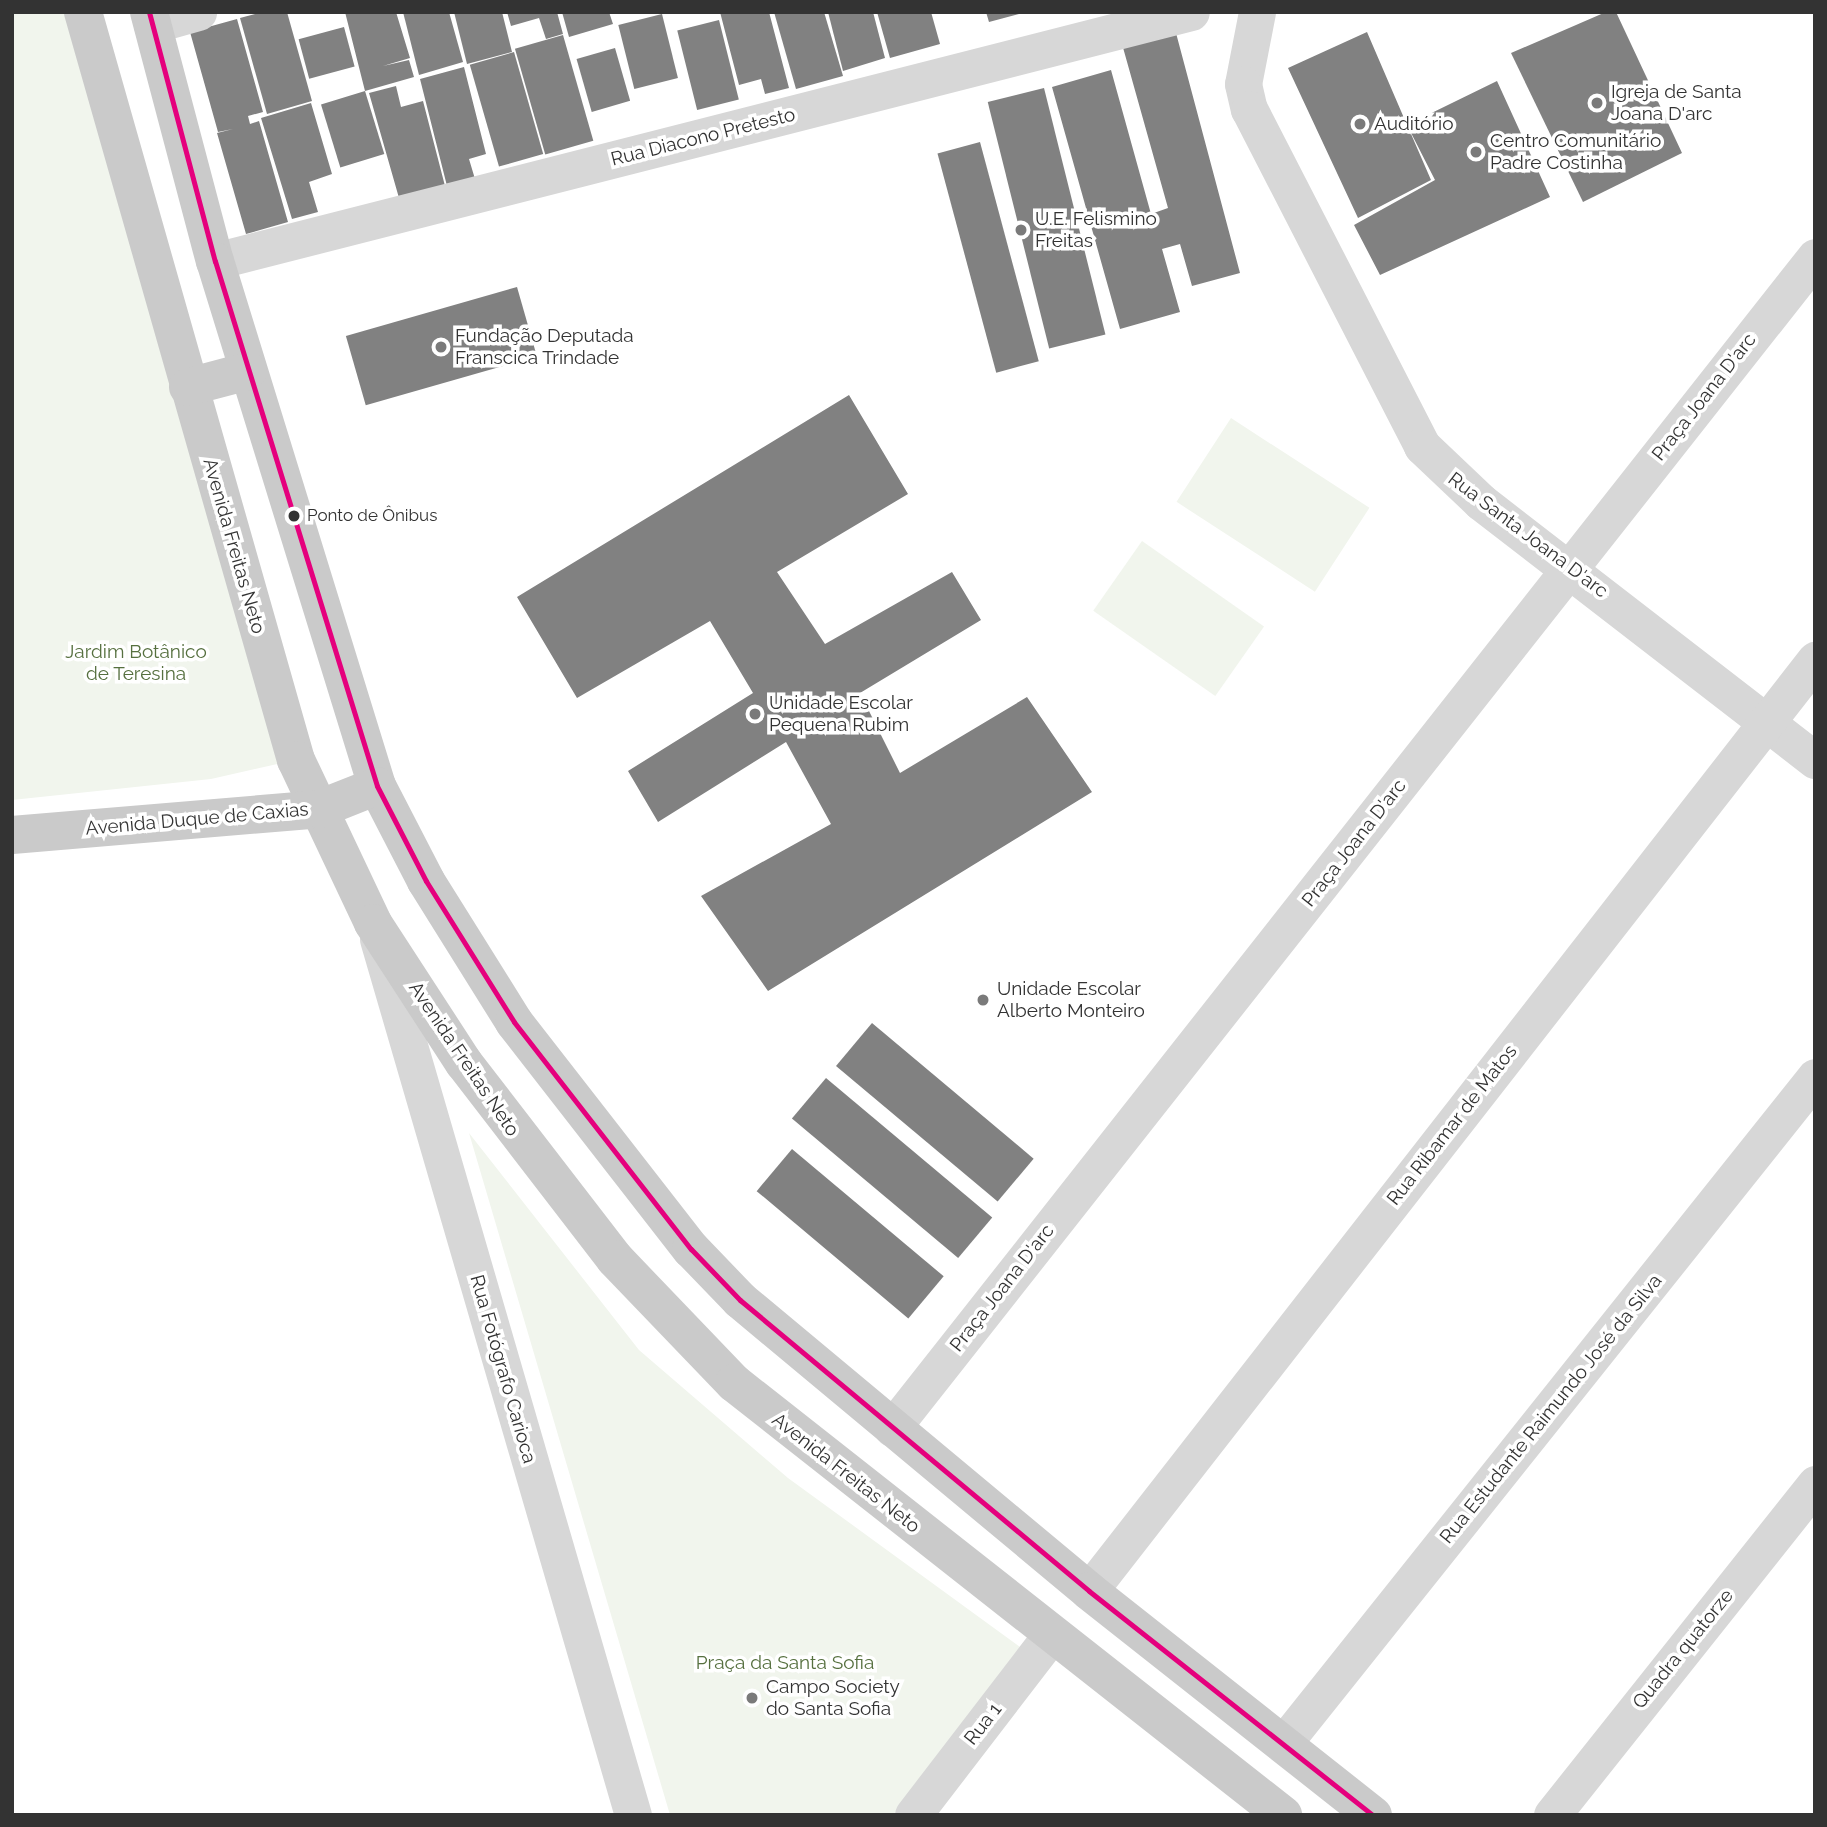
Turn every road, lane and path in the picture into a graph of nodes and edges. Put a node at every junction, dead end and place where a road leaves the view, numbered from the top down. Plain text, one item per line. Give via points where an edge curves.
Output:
1 (83, 12) edge
2 (198, 12) edge
3 (1191, 12) edge
4 (1257, 12) edge
5 (150, 18) edge
6 (1815, 257) edge
7 (215, 261) junction
8 (248, 371) junction
9 (188, 387) junction
10 (1572, 566) junction
11 (1815, 660) edge
12 (1765, 723) junction
13 (1815, 760) edge
14 (377, 786) junction
15 (319, 809) junction
16 (12, 835) edge
17 (373, 923) junction
18 (1815, 1077) edge
19 (892, 1428) junction
20 (1815, 1484) edge
21 (1089, 1591) junction
22 (1052, 1634) junction
23 (1286, 1740) junction
24 (1265, 1809) edge
25 (633, 1815) edge
26 (913, 1815) edge
27 (1373, 1815) edge
28 (1552, 1815) edge

1 - 9 main road, Avenida Freitas Neto
2 - 5 street
3 - 7 street, Rua Diacono Pretesto
4 - 10 street, Rua Santa Joana D'arc via 1242,84 1250,109 1412,432 1448,476
5 - 7 main road
6 - 10 street, Praça Joana D'arc
7 - 8 main road
8 - 9 main road
8 - 14 main road
9 - 15 main road, Avenida Freitas Neto via 296,760
10 - 12 street, Rua Santa Joana D'arc
10 - 19 street, Praça Joana D'arc
11 - 12 street, Rua Ribamar de Matos
12 - 13 street, Rua Santa Joana D'arc
12 - 21 street, Rua Ribamar de Matos
14 - 15 main road, Avenida Duque de Caxias
14 - 19 main road via 473,960 598,1135 740,1300
15 - 16 main road, Avenida Duque de Caxias
15 - 17 main road, Avenida Freitas Neto
17 - 22 main road, Avenida Freitas Neto via 547,1178 672,1321 795,1434
17 - 25 street, Rua Fotógrafo Carioca
18 - 23 street, Rua Estudante Raimundo José da Silva
19 - 21 main road
20 - 28 street, Quadra quatorze
21 - 23 main road
22 - 24 main road, Avenida Freitas Neto
22 - 26 street, Rua 1
23 - 27 main road

